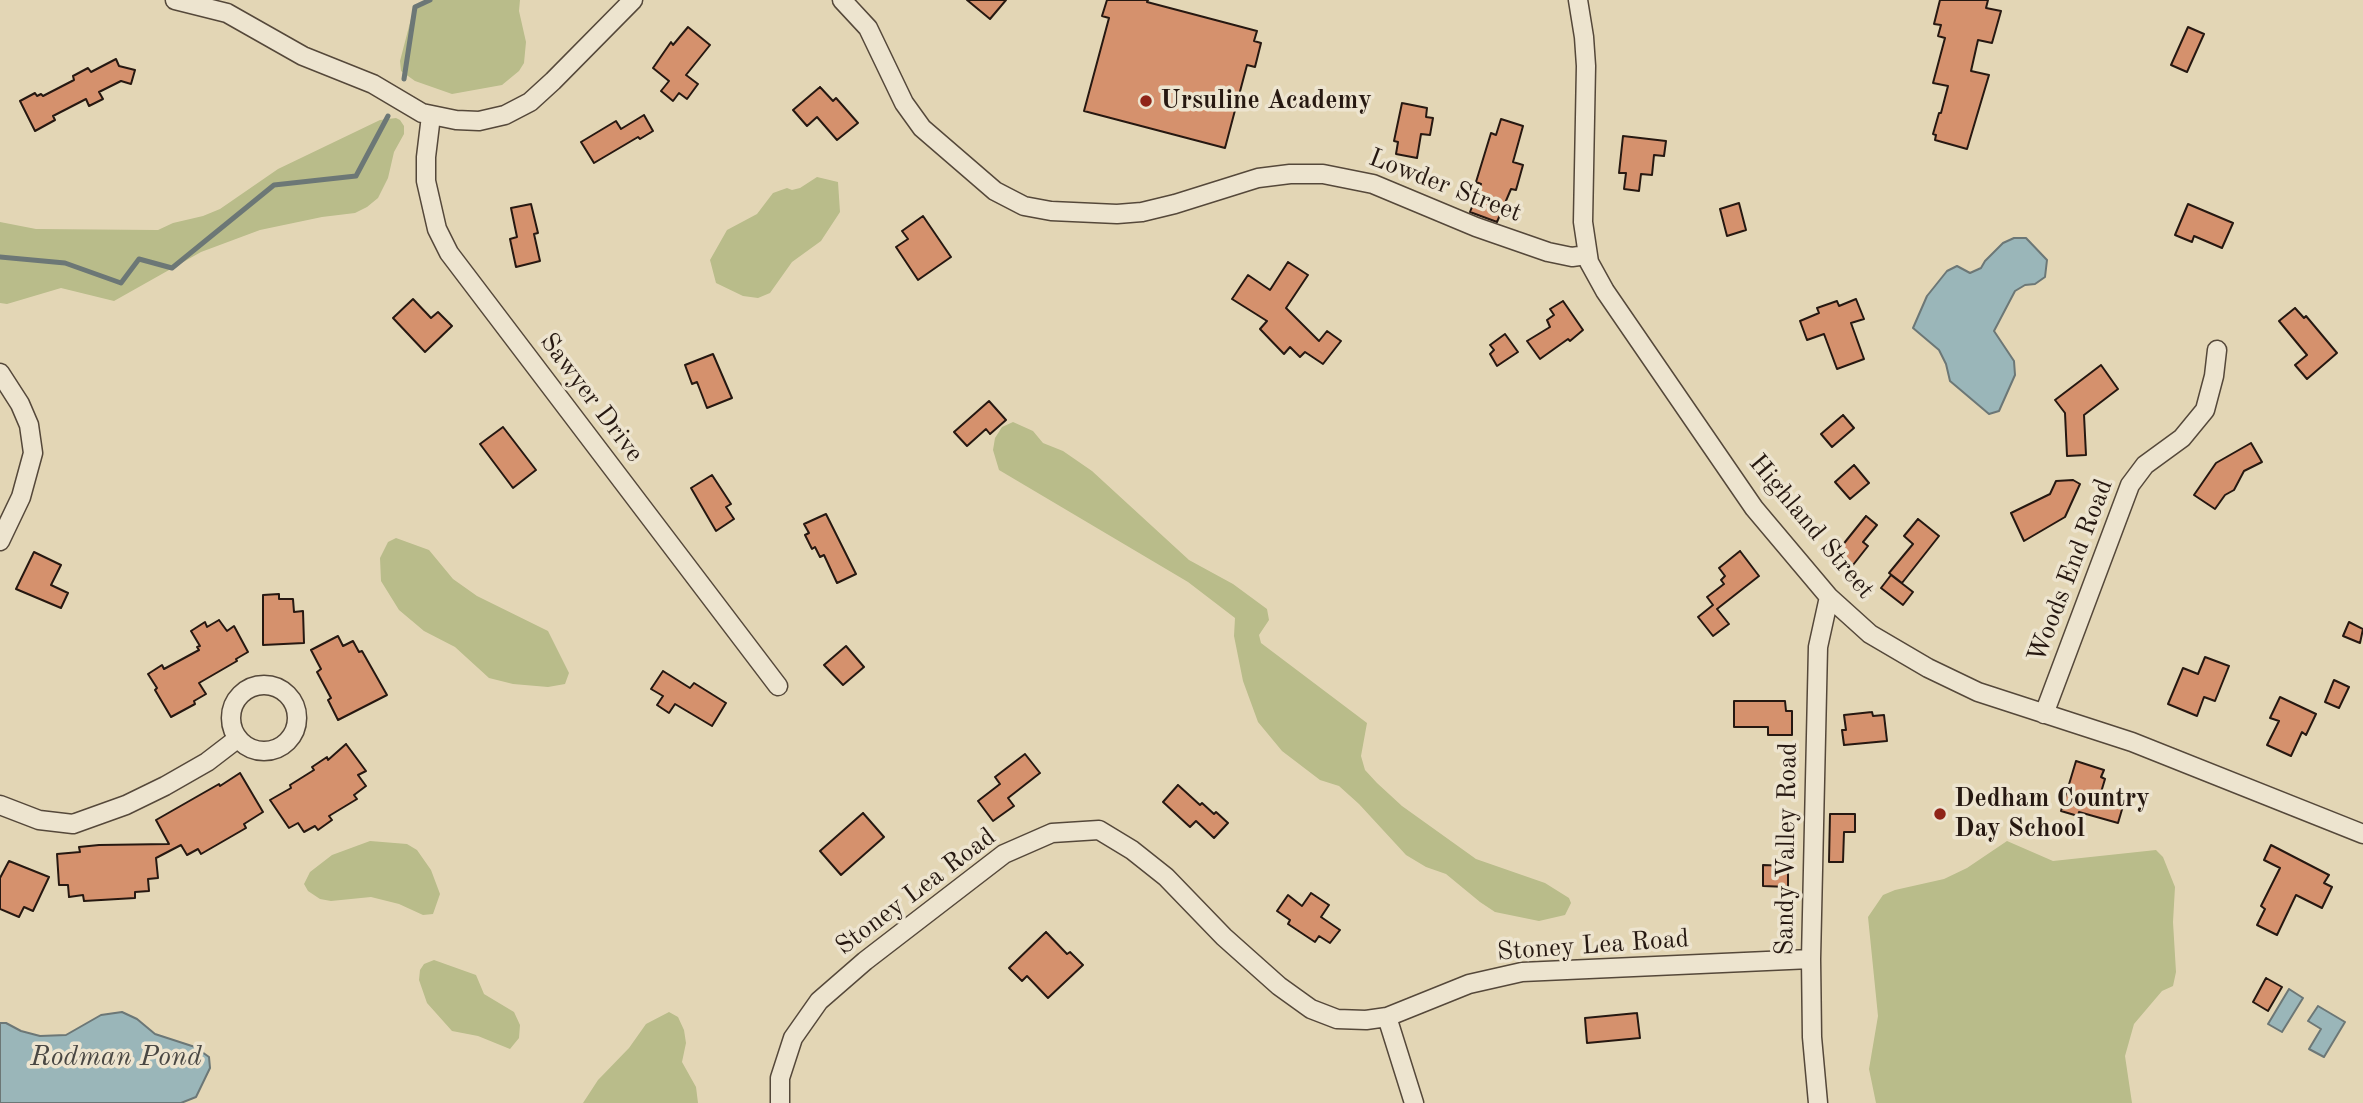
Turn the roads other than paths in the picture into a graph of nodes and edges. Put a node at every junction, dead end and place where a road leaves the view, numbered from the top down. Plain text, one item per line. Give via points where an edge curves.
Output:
1 (175, 0) edge
2 (633, 0) edge
3 (842, 0) edge
4 (1578, 0) edge
5 (431, 116) junction
6 (1586, 255) junction
7 (2217, 350) dead end
8 (0, 373) edge
9 (0, 541) edge
10 (1829, 597) junction
11 (778, 686) dead end
12 (2044, 714) junction
13 (237, 738) dead end
14 (0, 805) edge
15 (2363, 834) edge
16 (1811, 959) junction
17 (1387, 1017) junction
18 (780, 1103) edge
19 (1414, 1103) edge
20 (1818, 1103) edge

1 - 5 street via 227,13 303,56 373,84
2 - 5 street via 517,110 479,121
3 - 6 street, Lowder Street via 867,28 908,110 922,128 995,191 1024,206 1051,211 1142,212 1258,178 1323,174 1373,184 1548,252
4 - 6 street, Highland Street via 1586,66
5 - 11 street, Sawyer Drive via 426,181 437,229 449,253
6 - 10 street, Highland Street via 1605,291 1754,508
7 - 12 street, Woods End Road via 2205,410 2182,438 2145,465 2130,485
8 - 9 street via 29,425 33,453 21,497
10 - 12 street, Highland Street via 1870,634 1928,668 1978,692
10 - 16 street, Sandy Valley Road via 1818,647
12 - 15 street, Highland Street via 2132,743
13 - 14 street via 165,786 73,824 39,820
16 - 17 street, Stoney Lea Road via 1522,972 1469,984
16 - 20 street, Sandy Valley Road
17 - 18 street, Stoney Lea Road via 1337,1019 1311,1009 1279,986 1132,850 1099,830 1052,833 1004,854 819,1001 793,1038 780,1078
17 - 19 street

